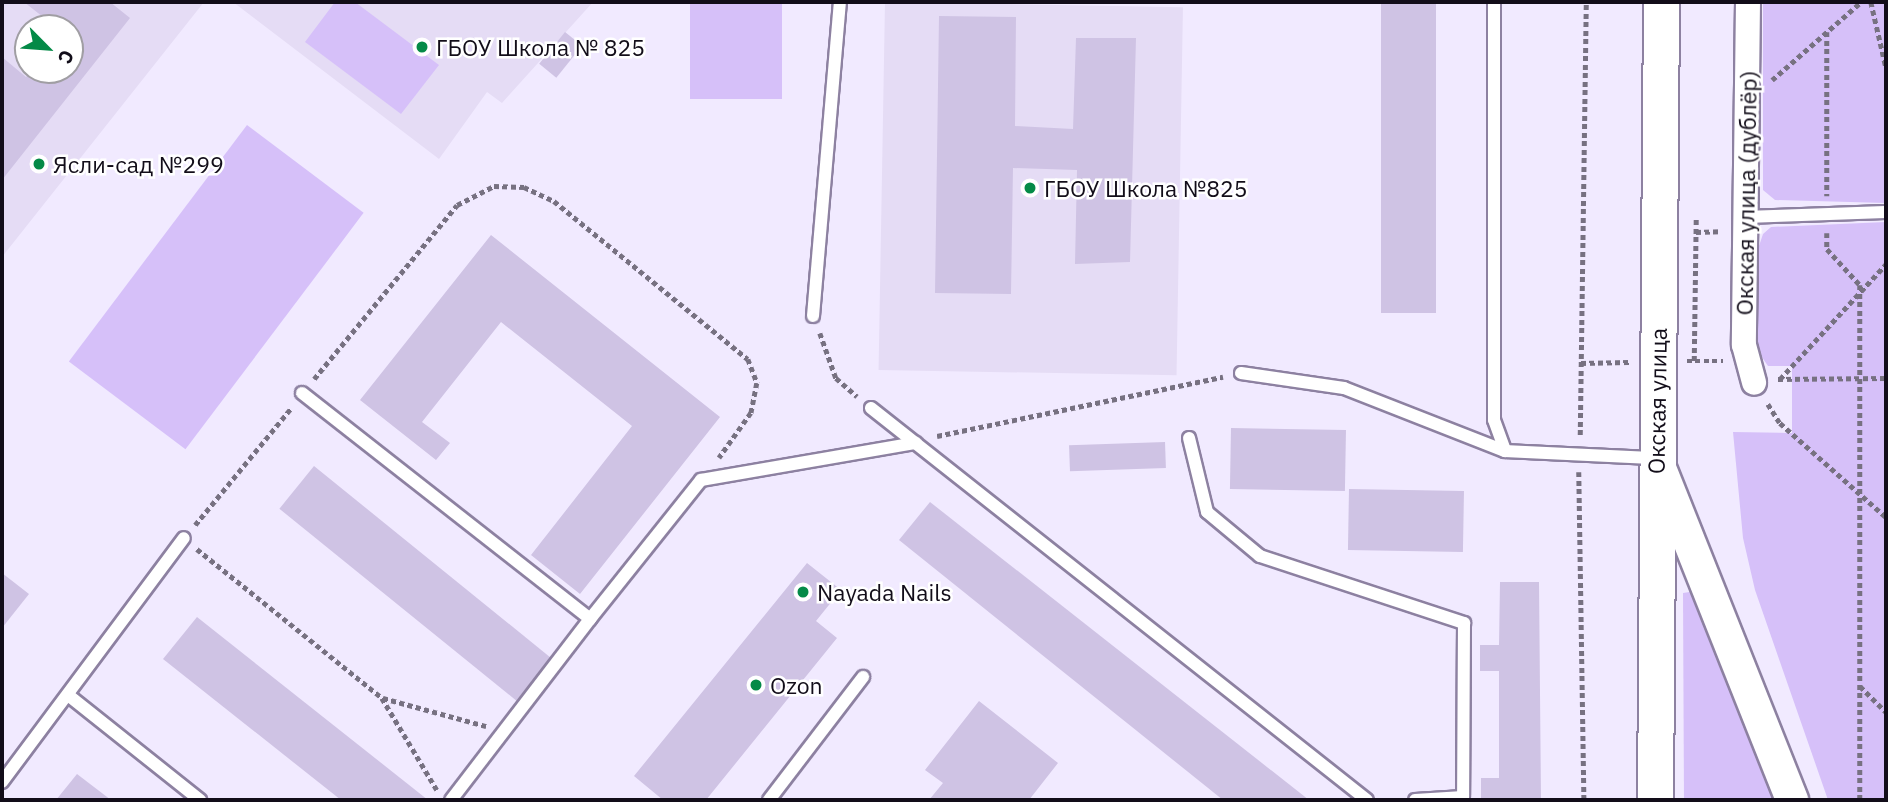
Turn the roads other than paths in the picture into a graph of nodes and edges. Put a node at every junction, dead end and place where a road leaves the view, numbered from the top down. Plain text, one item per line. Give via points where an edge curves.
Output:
1 (840, 2) edge
2 (1494, 2) edge
3 (1661, 2) edge
4 (1748, 2) edge
5 (1886, 212) edge
6 (1745, 217) junction
7 (813, 316) road end
8 (1241, 373) road end
9 (1751, 376) road end
10 (302, 393) road end
11 (871, 408) road end
12 (1189, 438) dead end
13 (916, 443) junction
14 (1505, 451) junction
15 (1656, 458) junction
16 (184, 538) road end
17 (590, 619) junction
18 (863, 677) dead end
19 (68, 695) junction
20 (2, 782) edge
21 (200, 800) edge
22 (451, 800) edge
23 (769, 800) edge
24 (1367, 800) edge
25 (1415, 800) edge
26 (1656, 800) edge
27 (1792, 800) edge

1 - 7 lane
2 - 14 lane via 1494,420
3 - 15 main road, Окская улица
4 - 6 street, Окская улица (дублёр)
5 - 6 lane
6 - 9 street, Окская улица (дублёр)
8 - 14 lane via 1344,388
10 - 17 lane
11 - 13 lane
12 - 25 lane via 1208,512 1260,556 1464,623 1463,797
13 - 17 lane via 701,480
13 - 24 lane
14 - 15 lane via 1579,459
15 - 26 main road, Окская улица
15 - 27 street
16 - 19 lane
17 - 22 lane
18 - 23 lane
19 - 20 lane
19 - 21 lane

